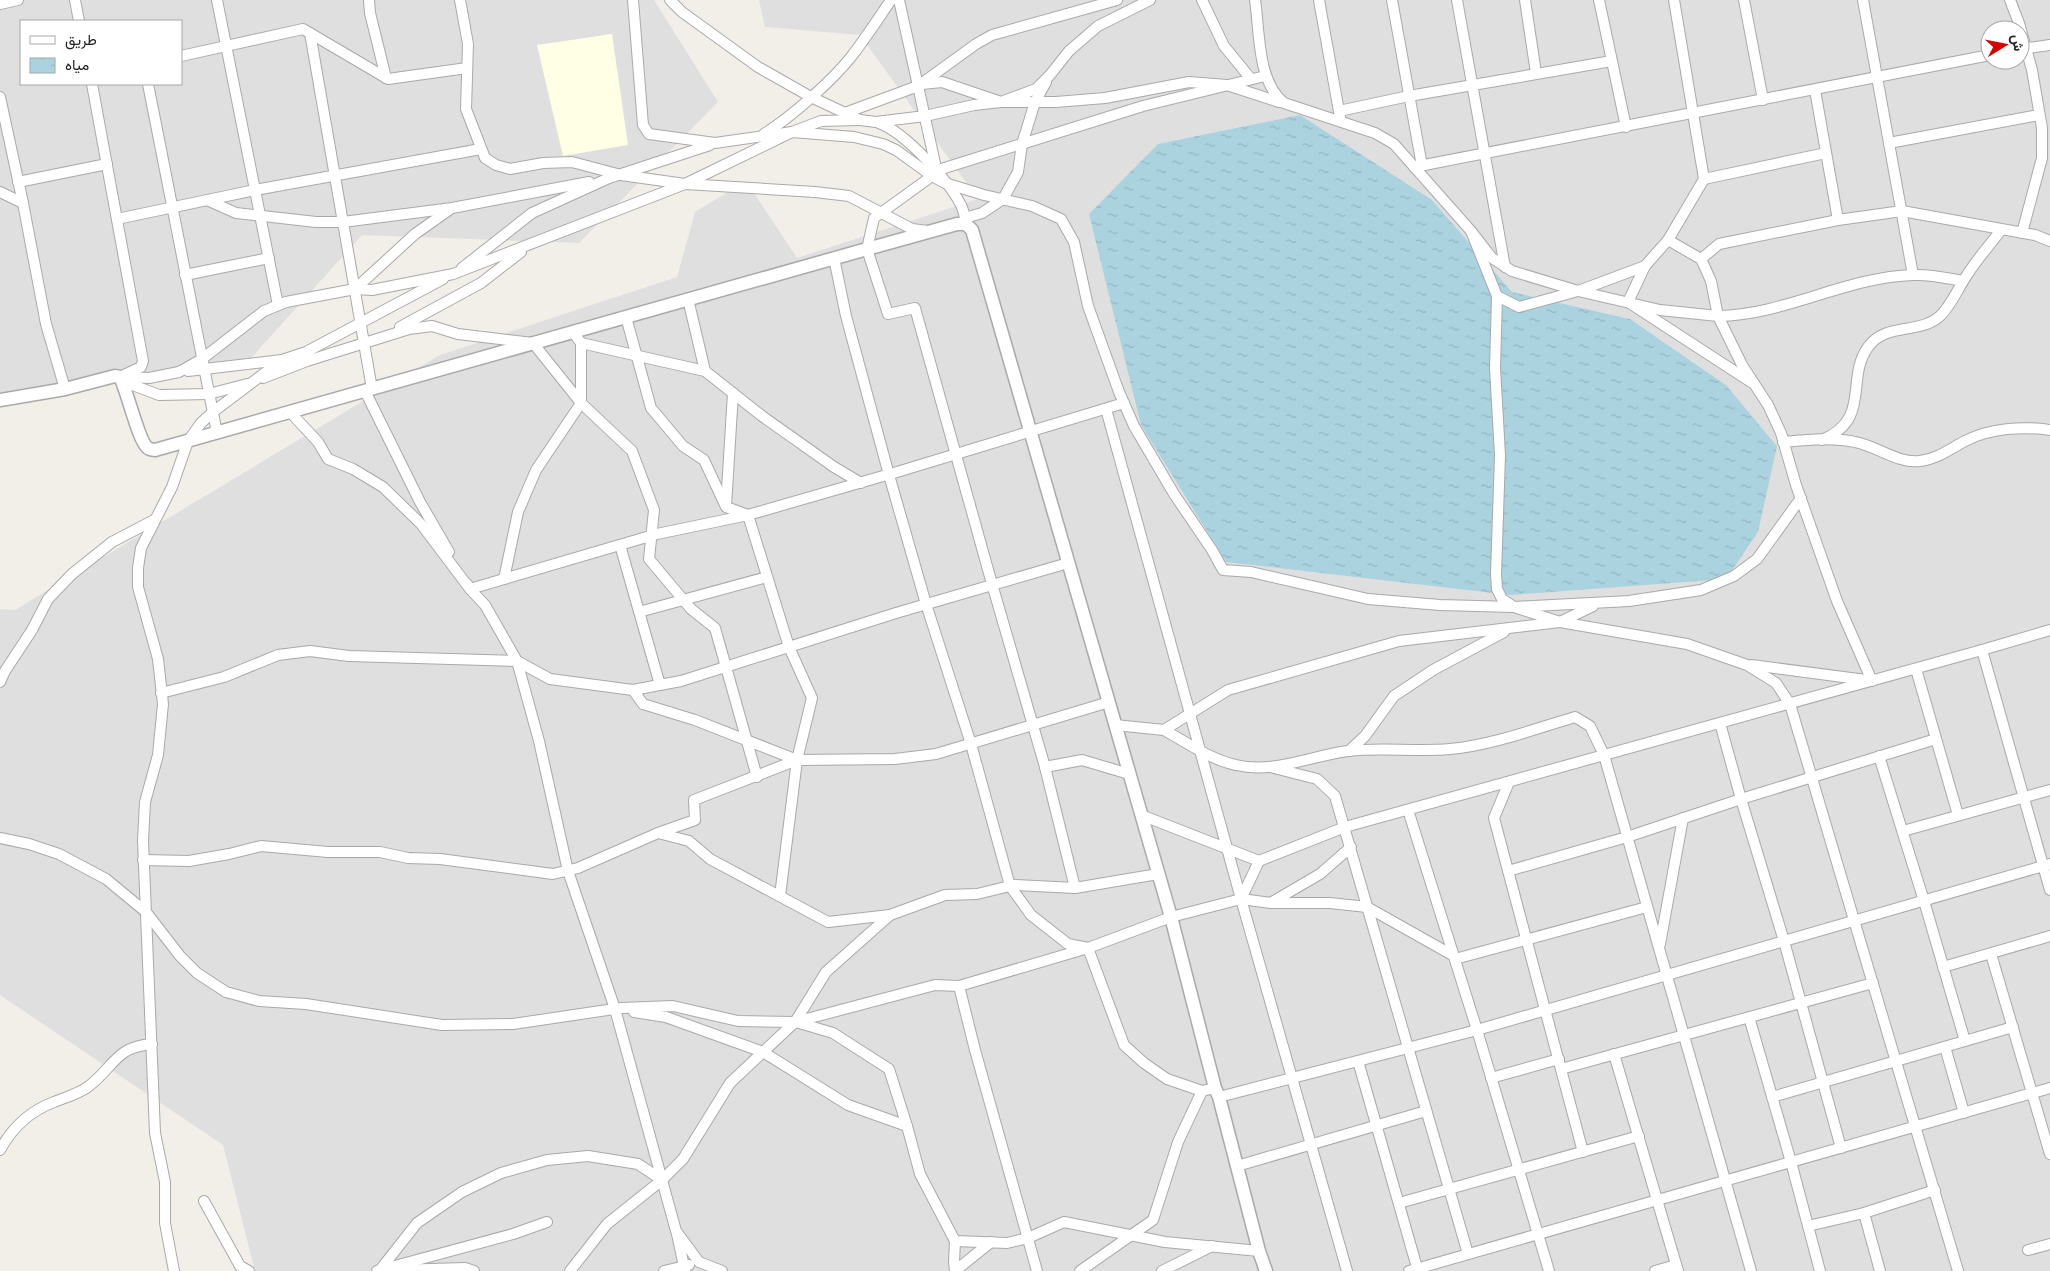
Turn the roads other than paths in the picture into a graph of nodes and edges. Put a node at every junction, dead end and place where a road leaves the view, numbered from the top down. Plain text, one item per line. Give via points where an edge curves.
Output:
1 (14, 0) edge
2 (75, 0) edge
3 (217, 0) edge
4 (369, 0) edge
5 (460, 0) edge
6 (633, 0) edge
7 (670, 0) edge
8 (891, 0) edge
9 (899, 0) edge
10 (1117, 0) edge
11 (1150, 0) edge
12 (1202, 0) edge
13 (1256, 0) edge
14 (1318, 0) edge
15 (1392, 0) edge
16 (1457, 0) edge
17 (1524, 0) edge
18 (1599, 0) edge
19 (1674, 0) edge
20 (1744, 0) edge
21 (1862, 0) edge
22 (2010, 0) edge
23 (0, 4) edge
24 (79, 20) edge
25 (2018, 20) edge
26 (310, 33) junction
27 (2050, 45) edge
28 (226, 46) junction
29 (2030, 48) edge
30 (182, 56) edge
31 (1980, 58) edge
32 (1612, 61) junction
33 (467, 68) junction
34 (2028, 70) edge
35 (1536, 74) junction
36 (1050, 75) junction
37 (1265, 76) junction
38 (386, 78) junction
39 (1876, 78) junction
40 (1251, 79) junction
41 (92, 85) edge
42 (148, 85) edge
43 (1227, 85) junction
44 (1473, 85) junction
45 (918, 86) junction
46 (1815, 90) junction
47 (0, 96) edge
48 (1410, 96) junction
49 (811, 97) junction
50 (1763, 100) junction
51 (1001, 102) junction
52 (1035, 102) junction
53 (1284, 104) junction
54 (845, 112) junction
55 (1694, 114) junction
56 (2040, 115) junction
57 (925, 116) junction
58 (1340, 116) junction
59 (860, 120) junction
60 (876, 122) junction
61 (1626, 127) junction
62 (792, 132) junction
63 (759, 137) junction
64 (715, 143) junction
65 (1889, 143) junction
66 (1022, 144) junction
67 (481, 149) junction
68 (1826, 153) junction
69 (1486, 154) junction
70 (107, 164) junction
71 (1418, 166) junction
72 (933, 174) junction
73 (335, 175) junction
74 (621, 175) junction
75 (609, 178) junction
76 (1704, 179) junction
77 (18, 182) junction
78 (945, 183) junction
79 (685, 184) junction
80 (255, 190) junction
81 (1, 195) edge
82 (1003, 199) junction
83 (207, 200) junction
84 (23, 203) junction
85 (172, 207) junction
86 (452, 208) junction
87 (1902, 211) junction
88 (882, 212) junction
89 (260, 215) junction
90 (117, 218) junction
91 (1838, 220) junction
92 (965, 221) junction
93 (343, 222) junction
94 (2001, 230) junction
95 (930, 231) junction
96 (1471, 231) junction
97 (2022, 233) junction
98 (1668, 240) junction
99 (2050, 241) edge
100 (529, 245) junction
101 (867, 249) junction
102 (269, 258) junction
103 (834, 258) junction
104 (1701, 259) junction
105 (1645, 266) junction
106 (1505, 267) junction
107 (453, 274) junction
108 (186, 275) junction
109 (1913, 275) junction
110 (1963, 281) junction
111 (355, 289) junction
112 (1578, 291) junction
113 (1497, 296) junction
114 (688, 299) junction
115 (1628, 302) junction
116 (278, 305) junction
117 (1718, 316) junction
118 (626, 317) junction
119 (361, 323) junction
120 (574, 332) junction
121 (369, 342) junction
122 (533, 343) junction
123 (582, 343) junction
124 (636, 356) junction
125 (282, 360) junction
126 (203, 363) junction
127 (705, 372) junction
128 (121, 379) junction
129 (252, 382) junction
130 (1756, 386) junction
131 (65, 389) junction
132 (368, 390) junction
133 (733, 393) junction
134 (209, 394) junction
135 (0, 400) edge
136 (581, 403) junction
137 (1124, 403) junction
138 (1106, 409) junction
139 (212, 412) junction
140 (290, 412) junction
141 (2050, 430) edge
142 (1030, 431) junction
143 (217, 433) junction
144 (1822, 440) junction
145 (188, 441) junction
146 (1783, 442) junction
147 (956, 454) junction
148 (889, 475) junction
149 (862, 483) junction
150 (1801, 498) junction
151 (726, 507) junction
152 (748, 514) junction
153 (155, 519) junction
154 (652, 536) junction
155 (620, 545) junction
156 (1068, 563) junction
157 (767, 577) junction
158 (504, 578) junction
159 (992, 584) junction
160 (470, 590) junction
161 (683, 600) junction
162 (926, 604) junction
163 (1596, 604) junction
164 (1514, 607) junction
165 (639, 612) junction
166 (1560, 622) junction
167 (1511, 628) junction
168 (2050, 630) edge
169 (790, 647) junction
170 (1982, 650) junction
171 (517, 661) junction
172 (1748, 665) junction
173 (726, 667) junction
174 (1916, 669) junction
175 (1872, 681) junction
176 (0, 682) edge
177 (660, 685) junction
178 (633, 690) junction
179 (161, 693) junction
180 (1109, 702) junction
181 (1790, 704) junction
182 (1190, 714) junction
183 (1720, 723) junction
184 (1032, 725) junction
185 (1115, 725) junction
186 (1164, 730) junction
187 (746, 739) junction
188 (1936, 739) junction
189 (971, 744) junction
190 (1200, 749) junction
191 (1349, 751) junction
192 (1604, 755) junction
193 (1879, 756) junction
194 (797, 760) junction
195 (1045, 767) junction
196 (1274, 767) junction
197 (1128, 774) junction
198 (757, 776) junction
199 (1811, 776) junction
200 (1509, 782) junction
201 (2050, 790) edge
202 (2023, 796) junction
203 (1741, 798) junction
204 (1408, 810) junction
205 (1141, 815) junction
206 (1958, 815) junction
207 (1683, 818) junction
208 (1345, 827) junction
209 (1903, 830) junction
210 (658, 833) junction
211 (1627, 837) junction
212 (0, 838) edge
213 (1227, 848) junction
214 (1351, 848) junction
215 (143, 860) junction
216 (1259, 861) junction
217 (2046, 865) edge
218 (568, 871) junction
219 (1508, 871) junction
220 (1158, 874) junction
221 (1010, 886) junction
222 (1075, 888) junction
223 (2050, 890) edge
224 (780, 896) junction
225 (1241, 899) junction
226 (1924, 901) junction
227 (1271, 903) junction
228 (1367, 907) junction
229 (1647, 907) junction
230 (146, 912) junction
231 (890, 915) junction
232 (1171, 917) junction
233 (1854, 921) junction
234 (2050, 936) edge
235 (1526, 940) junction
236 (1784, 941) junction
237 (1088, 948) junction
238 (1659, 948) junction
239 (1991, 954) junction
240 (1454, 957) junction
241 (1943, 967) junction
242 (1667, 975) junction
243 (1873, 983) junction
244 (959, 986) junction
245 (1800, 1003) junction
246 (615, 1009) junction
247 (1545, 1010) junction
248 (1749, 1017) junction
249 (795, 1022) junction
250 (2013, 1027) junction
251 (1477, 1030) junction
252 (1684, 1035) junction
253 (1965, 1041) junction
254 (152, 1044) junction
255 (1945, 1047) junction
256 (1408, 1048) junction
257 (763, 1052) junction
258 (1614, 1054) junction
259 (1358, 1061) junction
260 (1896, 1061) junction
261 (1560, 1064) junction
262 (1292, 1078) junction
263 (1491, 1078) junction
264 (1822, 1083) junction
265 (2050, 1088) edge
266 (1212, 1092) junction
267 (2032, 1093) junction
268 (1772, 1097) junction
269 (1426, 1111) junction
270 (1964, 1113) junction
271 (1376, 1125) junction
272 (908, 1126) junction
273 (1916, 1126) junction
274 (1639, 1136) junction
275 (1311, 1144) junction
276 (1841, 1148) junction
277 (0, 1150) edge
278 (1583, 1152) junction
279 (2050, 1154) edge
280 (1791, 1162) junction
281 (1237, 1166) junction
282 (1518, 1170) junction
283 (662, 1180) junction
284 (1726, 1180) junction
285 (1449, 1189) junction
286 (1935, 1190) junction
287 (1658, 1200) junction
288 (204, 1201) dead end
289 (1399, 1203) junction
290 (1864, 1212) junction
291 (547, 1222) dead end
292 (1808, 1226) junction
293 (676, 1231) junction
294 (1538, 1234) junction
295 (1133, 1235) junction
296 (1028, 1238) junction
297 (955, 1241) junction
298 (990, 1242) junction
299 (2050, 1244) edge
300 (1213, 1246) junction
301 (2028, 1250) dead end
302 (1259, 1251) junction
303 (1468, 1254) junction
304 (699, 1262) junction
305 (685, 1268) edge
306 (1677, 1268) edge
307 (244, 1269) edge
308 (1415, 1270) edge
309 (1547, 1270) edge
310 (174, 1271) edge
311 (378, 1271) edge
312 (474, 1271) edge
313 (570, 1271) edge
314 (664, 1271) edge
315 (722, 1271) edge
316 (955, 1271) edge
317 (1037, 1271) edge
318 (1080, 1271) edge
319 (1162, 1271) edge
320 (1266, 1271) edge
321 (1347, 1271) edge
322 (1655, 1271) edge
323 (1752, 1271) edge
324 (1820, 1271) edge
325 (1880, 1271) edge
326 (1958, 1271) edge

1 - 23 street
2 - 24 street
3 - 28 street
4 - 38 street
5 - 33 street via 468,44
6 - 64 street via 643,125 649,134
7 - 49 street via 758,67
8 - 49 street via 850,58
9 - 45 street
10 - 45 street via 992,35
11 - 36 street via 1098,26 1069,51
12 - 40 street via 1224,46
13 - 37 street
14 - 58 street
15 - 48 street
16 - 44 street
17 - 35 street
18 - 32 street
19 - 55 street
20 - 50 street
21 - 39 street
22 - 25 street
26 - 28 street via 304,29
26 - 38 street
26 - 73 street
27 - 29 street
28 - 30 street
28 - 80 street
31 - 39 street
32 - 35 street
32 - 61 street
33 - 38 street
33 - 67 street via 466,109
34 - 56 street
35 - 44 street
36 - 51 street via 1036,89
36 - 52 street
37 - 40 street
37 - 53 street via 1274,95
39 - 46 street
39 - 65 street
40 - 43 street
41 - 70 street
42 - 85 street
43 - 52 street via 1189,82 1104,98
43 - 53 street
43 - 66 street via 1143,106
44 - 48 street
44 - 69 street
45 - 51 street via 942,82
45 - 54 street
45 - 57 street
46 - 50 street
46 - 68 street
47 - 77 street
48 - 58 street
48 - 71 street
49 - 54 street
49 - 63 street via 778,126
50 - 55 street
51 - 52 street
51 - 57 street
52 - 66 street
53 - 58 street
54 - 59 street
55 - 61 street
55 - 76 street
56 - 65 street
56 - 97 street via 2042,158
57 - 60 street
57 - 72 street via 935,163
58 - 71 street via 1394,144
59 - 60 street
59 - 62 street via 821,121
60 - 72 street via 908,141
61 - 69 street
62 - 63 street
62 - 72 street via 854,137 883,144
62 - 79 street
63 - 64 street
64 - 74 street
65 - 87 street
66 - 72 street
66 - 82 street via 1018,172
67 - 73 street
67 - 74 street via 485,158 510,169 572,162
68 - 76 street
68 - 91 street
69 - 71 street
69 - 106 street
70 - 77 street
70 - 90 street
71 - 96 street
72 - 78 street
72 - 88 street
73 - 80 street
73 - 93 street
74 - 75 street
74 - 79 street
75 - 86 street
75 - 107 street via 532,213
76 - 98 street
77 - 84 street
78 - 82 street
78 - 92 street via 962,207
79 - 88 street via 849,196
79 - 100 street
80 - 83 street
80 - 89 street
81 - 84 street
82 - 92 street
82 - 137 street via 1062,218 1074,242 1088,306
83 - 85 street
83 - 89 street via 236,213
84 - 131 street via 46,324
85 - 90 street
85 - 108 street
86 - 93 street
86 - 111 street via 415,234
87 - 91 street
87 - 94 street
87 - 109 street
88 - 95 street via 912,229
88 - 101 street via 874,218
89 - 93 street
89 - 102 street
90 - 128 street via 143,361 141,367
91 - 104 street via 1719,244
92 - 95 street
92 - 142 street via 972,230
93 - 111 street
94 - 97 street
94 - 110 street
95 - 101 street
96 - 106 street via 1492,258
96 - 113 street
97 - 99 street
98 - 104 street
98 - 105 street
100 - 107 street
100 - 121 street via 481,283
101 - 103 street
101 - 147 street via 888,314 915,308
102 - 108 street
102 - 116 street
103 - 114 street
103 - 148 street via 846,316
104 - 117 street via 1711,281
105 - 112 street
105 - 115 street
106 - 112 street via 1512,272
107 - 111 street via 372,290
107 - 119 street
108 - 126 street
109 - 110 street
109 - 117 street via 1844,288 1752,313
110 - 144 street via 1944,312 1934,321 1890,331 1872,342 1861,360 1849,418 1840,429
111 - 116 street
111 - 119 street
112 - 113 street via 1519,307
112 - 115 street
113 - 164 street via 1495,368 1500,455 1496,574 1497,589 1502,599
114 - 118 street
114 - 127 street
115 - 117 street via 1660,310
115 - 130 street
116 - 126 street via 264,311
117 - 130 street
118 - 120 street
118 - 124 street
119 - 121 street
119 - 125 street via 306,352
120 - 122 street
120 - 123 street
121 - 122 street via 409,328 432,326 458,334
121 - 129 street
121 - 132 street
122 - 132 street
122 - 136 street
123 - 124 street
123 - 136 street
124 - 127 street
124 - 151 street via 651,408 683,446 704,460
125 - 126 street
125 - 129 street
126 - 128 street via 149,378
126 - 134 street
127 - 133 street
128 - 131 street via 115,376
128 - 134 street via 160,395
128 - 145 street via 148,449
129 - 134 street
129 - 139 street
130 - 146 street via 1768,405
131 - 135 street
132 - 140 street
132 - 160 street via 420,502
133 - 149 street via 834,467
133 - 151 street
134 - 139 street
136 - 154 street via 632,451 654,510
136 - 158 street via 536,470 518,512
137 - 138 street
137 - 164 street via 1159,469 1222,570 1251,572 1368,599
138 - 142 street
138 - 182 street
139 - 143 street
139 - 145 street
140 - 143 street
140 - 160 street via 318,442 328,459 353,468 384,487 414,518
141 - 144 street via 2033,428 1991,432 1973,437 1936,458 1910,462 1856,442
142 - 147 street
142 - 156 street
143 - 145 street
144 - 146 street
145 - 153 street via 172,487
146 - 150 street
147 - 148 street
147 - 159 street
148 - 149 street
148 - 162 street
149 - 152 street
150 - 163 street via 1757,559 1734,576 1701,590
150 - 175 street via 1837,602
151 - 152 street
152 - 154 street
152 - 157 street
153 - 176 street via 112,542 72,574 48,599
153 - 179 street via 141,548 137,578 158,659
154 - 155 street
154 - 161 street via 649,558
155 - 158 street
155 - 165 street
156 - 159 street
156 - 180 street
157 - 161 street
157 - 169 street
158 - 160 street
159 - 162 street
159 - 184 street
160 - 171 street via 485,605
161 - 165 street
161 - 173 street via 715,628
162 - 169 street
162 - 189 street
163 - 164 street
163 - 166 street
164 - 166 street
165 - 177 street
166 - 167 street
166 - 172 street via 1687,644
167 - 182 street via 1399,641 1228,690
167 - 191 street via 1433,670 1394,696
168 - 170 street
169 - 173 street
169 - 194 street via 812,698
170 - 174 street
170 - 202 street
171 - 178 street via 550,679
171 - 179 street via 349,656 310,651 278,654 224,677
171 - 218 street
172 - 175 street
172 - 181 street via 1776,683
173 - 177 street
173 - 187 street
174 - 175 street
174 - 188 street
175 - 181 street
177 - 178 street
178 - 187 street via 643,704
179 - 215 street via 161,737 143,815
180 - 184 street
180 - 185 street
181 - 183 street
181 - 199 street
182 - 186 street
182 - 190 street
183 - 192 street
183 - 203 street
184 - 189 street
184 - 195 street
185 - 186 street
185 - 197 street
186 - 190 street
187 - 194 street
187 - 198 street
188 - 193 street
188 - 206 street
189 - 194 street via 936,754 895,759
189 - 221 street
190 - 196 street via 1234,765
190 - 213 street
191 - 192 street via 1451,749 1575,717 1590,726
191 - 196 street
192 - 200 street
192 - 211 street
193 - 199 street
193 - 209 street
194 - 198 street
194 - 224 street
195 - 197 street via 1082,760
195 - 222 street
196 - 208 street via 1317,779 1335,796
197 - 205 street
198 - 210 street via 694,800 695,820
199 - 203 street
199 - 233 street
200 - 204 street
200 - 219 street via 1494,818
201 - 202 street
202 - 206 street
202 - 217 street
203 - 207 street
203 - 236 street
204 - 208 street
204 - 240 street
205 - 213 street
205 - 220 street
206 - 209 street
207 - 211 street
207 - 238 street
208 - 214 street
208 - 216 street
209 - 226 street
210 - 218 street
210 - 224 street via 689,840 710,860
211 - 219 street
211 - 229 street
212 - 230 street via 44,849 75,862 113,884
213 - 216 street
213 - 225 street
214 - 227 street via 1320,874
214 - 228 street
215 - 218 street via 188,861 261,846 328,852 380,852 553,874
215 - 230 street
216 - 225 street
217 - 223 street
217 - 226 street
218 - 246 street
219 - 235 street
220 - 222 street
220 - 232 street
221 - 222 street
221 - 231 street via 977,894 945,895
221 - 237 street via 1031,915 1068,944
224 - 231 street via 828,922
225 - 227 street
225 - 232 street
225 - 262 street
226 - 233 street
226 - 241 street
227 - 228 street
228 - 240 street
228 - 256 street
229 - 235 street
229 - 238 street
230 - 246 street via 196,973 216,986 248,999 306,1004 442,1025 513,1024
230 - 254 street
231 - 249 street via 826,972
232 - 237 street
232 - 266 street
233 - 236 street
233 - 243 street
234 - 239 street
235 - 240 street
235 - 247 street
236 - 242 street
236 - 245 street
237 - 244 street
237 - 266 street via 1124,1045 1167,1079
238 - 242 street
239 - 241 street
239 - 250 street
240 - 251 street
241 - 253 street
242 - 247 street
242 - 252 street
243 - 245 street
243 - 260 street
244 - 249 street via 935,985
244 - 296 street
245 - 248 street
245 - 264 street
246 - 249 street via 673,1006 738,1021
246 - 257 street via 666,1017
246 - 283 street
247 - 251 street
247 - 261 street
248 - 252 street
248 - 268 street
249 - 257 street
249 - 272 street via 833,1033 889,1068
250 - 253 street
250 - 267 street
251 - 256 street
251 - 263 street
252 - 258 street
252 - 284 street
253 - 255 street
254 - 277 street via 128,1049 90,1085 31,1114 13,1130
254 - 310 street via 155,1133 165,1182 165,1223
255 - 260 street
255 - 270 street
256 - 259 street
256 - 269 street
257 - 272 street via 848,1105
257 - 283 street via 730,1084 682,1159
258 - 261 street
258 - 274 street
259 - 262 street
259 - 271 street
260 - 264 street
260 - 273 street
261 - 263 street
261 - 278 street
262 - 266 street
262 - 275 street
263 - 282 street
264 - 268 street
264 - 276 street
265 - 267 street
266 - 281 street
266 - 295 street via 1178,1142 1152,1220
267 - 270 street
267 - 279 street
268 - 280 street
269 - 271 street
269 - 285 street
270 - 273 street
271 - 275 street
271 - 289 street
272 - 297 street via 920,1174
273 - 276 street
273 - 286 street
274 - 278 street
274 - 287 street
275 - 281 street
275 - 321 street
276 - 280 street
278 - 282 street
280 - 284 street
280 - 292 street
281 - 302 street
282 - 285 street
282 - 294 street
283 - 293 street
283 - 311 street via 638,1164 588,1156 547,1160 501,1174 462,1192 418,1223
283 - 313 street via 607,1224
284 - 287 street
284 - 323 street
285 - 289 street
285 - 303 street
286 - 290 street
286 - 326 street
287 - 294 street
287 - 306 street
288 - 307 street
289 - 308 street
290 - 292 street
290 - 325 street
291 - 311 street
292 - 324 street
293 - 304 street
293 - 305 street
294 - 303 street
294 - 309 street
295 - 296 street via 1064,1222
295 - 300 street via 1165,1242
295 - 318 street
296 - 298 street via 1007,1243
296 - 317 street
297 - 298 street
297 - 316 street
298 - 316 street
299 - 301 street
300 - 302 street
300 - 319 street
302 - 320 street
303 - 308 street
304 - 305 street
304 - 315 street
305 - 314 street
306 - 322 street
311 - 312 street via 465,1268

